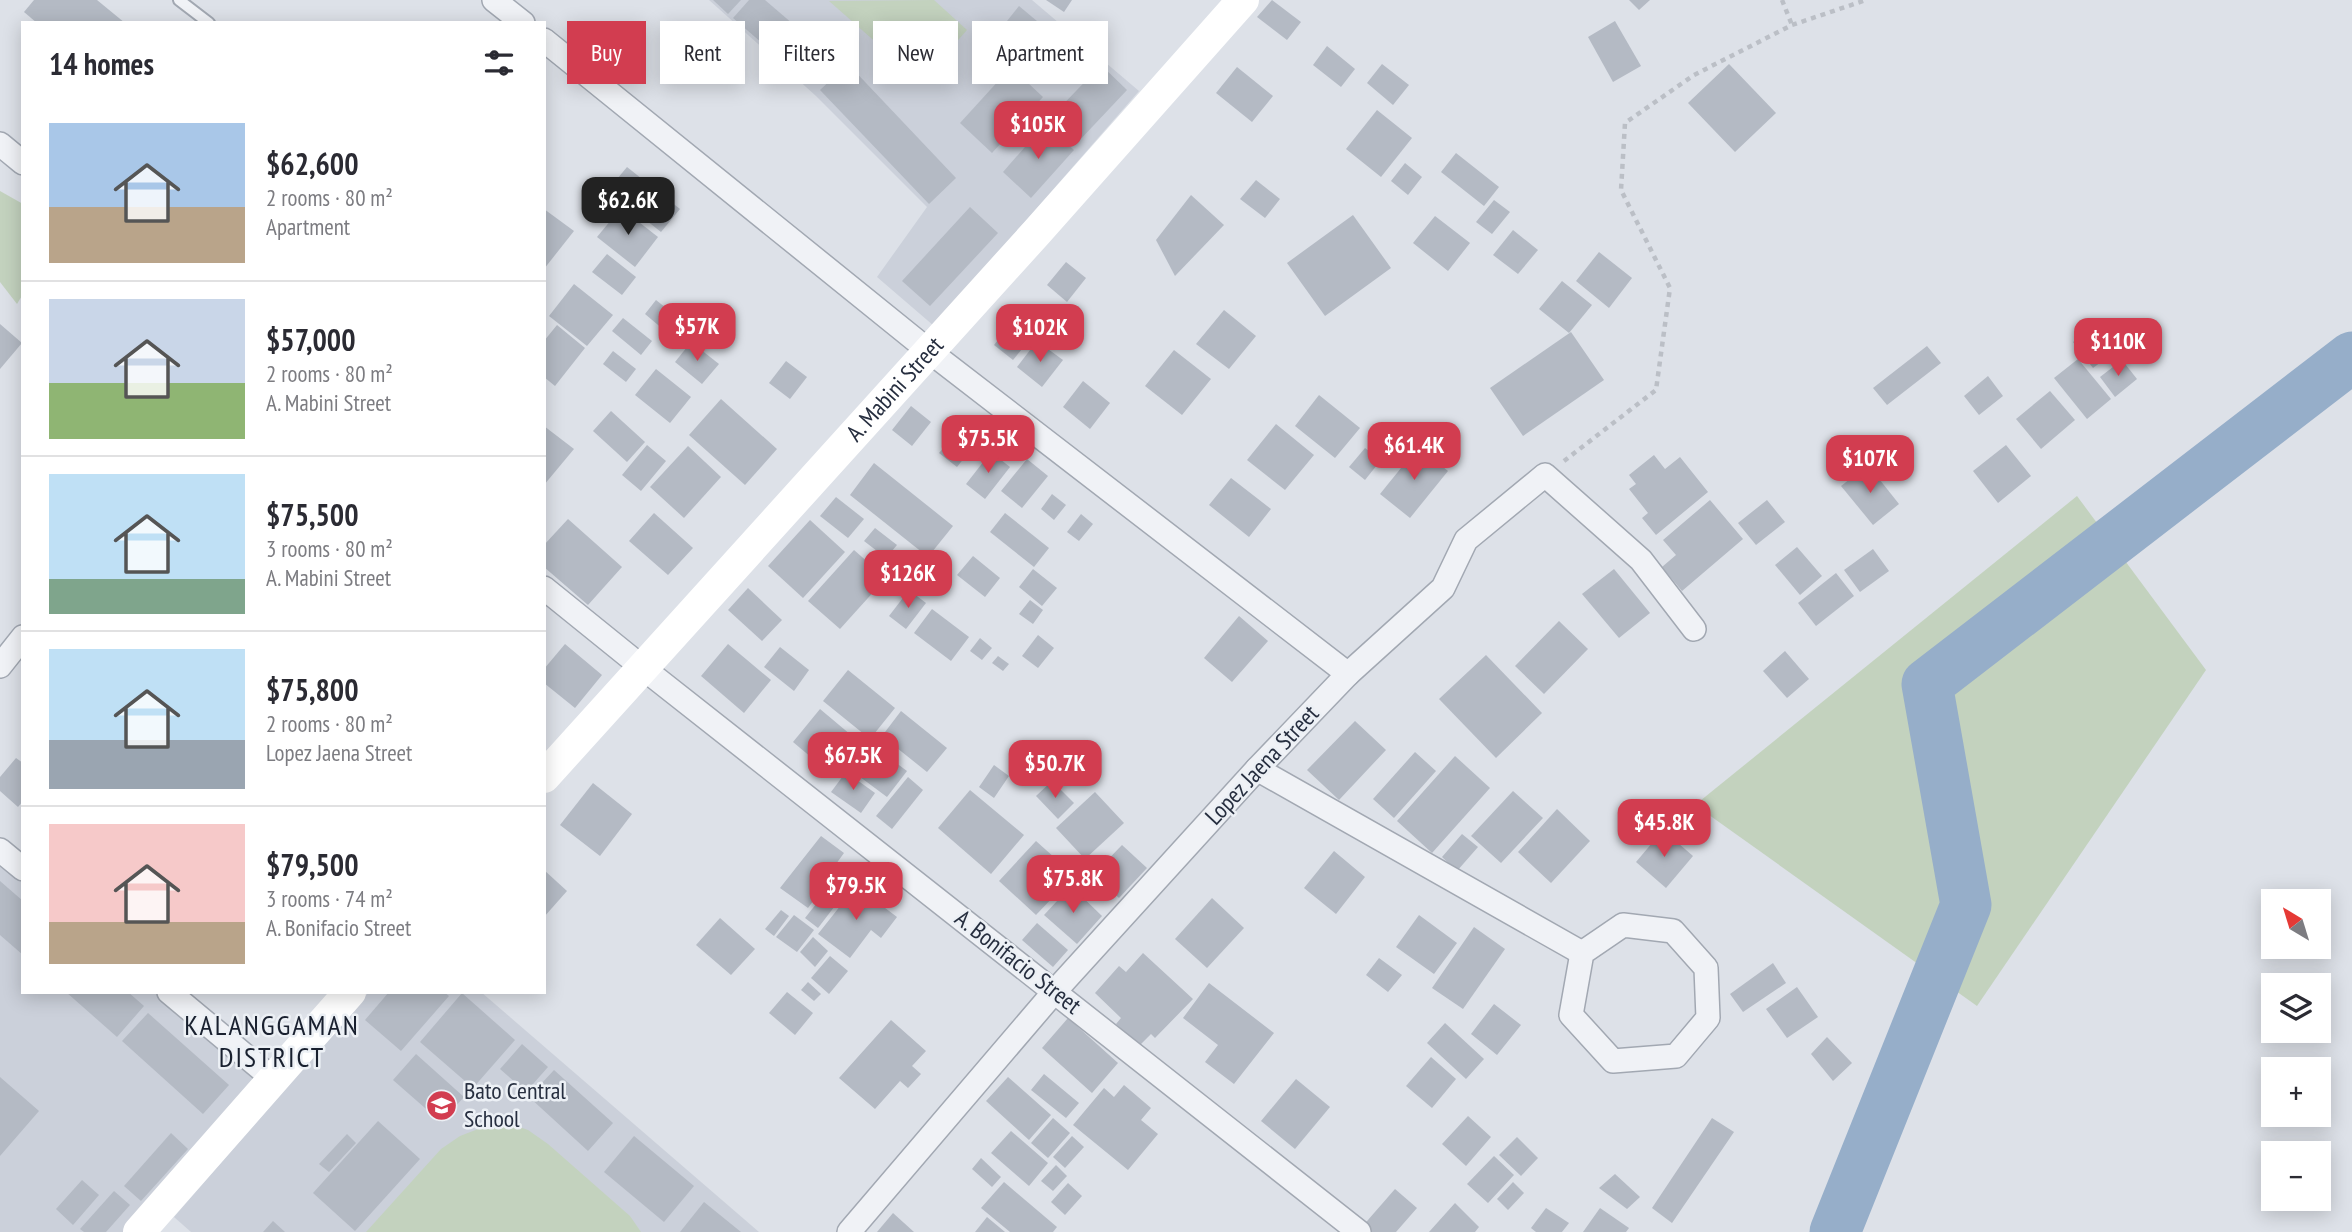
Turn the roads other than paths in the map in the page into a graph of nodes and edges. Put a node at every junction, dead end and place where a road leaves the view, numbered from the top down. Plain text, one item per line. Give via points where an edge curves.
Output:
1 (179, 0) edge
2 (494, 0) edge
3 (1243, 0) edge
4 (206, 21) edge
5 (520, 21) edge
6 (546, 42) edge
7 (0, 144) edge
8 (21, 161) edge
9 (929, 351) junction
10 (546, 589) edge
11 (1694, 629) dead end
12 (21, 640) edge
13 (0, 666) edge
14 (643, 668) junction
15 (1348, 674) junction
16 (1257, 769) junction
17 (546, 775) edge
18 (0, 850) edge
19 (21, 867) edge
20 (1582, 953) junction
21 (1055, 991) junction
22 (171, 994) edge
23 (348, 994) edge
24 (272, 1079) junction
25 (139, 1232) edge
26 (849, 1232) edge
27 (1359, 1232) edge

1 - 4 lane
2 - 5 street
3 - 9 street, A. Mabini Street
6 - 9 street
7 - 8 street
9 - 14 street, A. Mabini Street
9 - 15 street
10 - 14 street, A. Bonifacio Street
11 - 15 street, Lopez Jaena Street via 1641,561 1545,475 1466,540 1443,588
12 - 13 street
14 - 17 street, A. Mabini Street
14 - 21 street, A. Bonifacio Street
15 - 16 street, Lopez Jaena Street
16 - 20 street
16 - 21 street, Lopez Jaena Street
18 - 19 street
20 - 20 street via 1571,1015 1613,1061 1676,1056 1708,1018 1706,968 1673,931 1623,925
21 - 26 street, Lopez Jaena Street
21 - 27 street, A. Bonifacio Street
22 - 24 street
23 - 24 street
24 - 25 street

